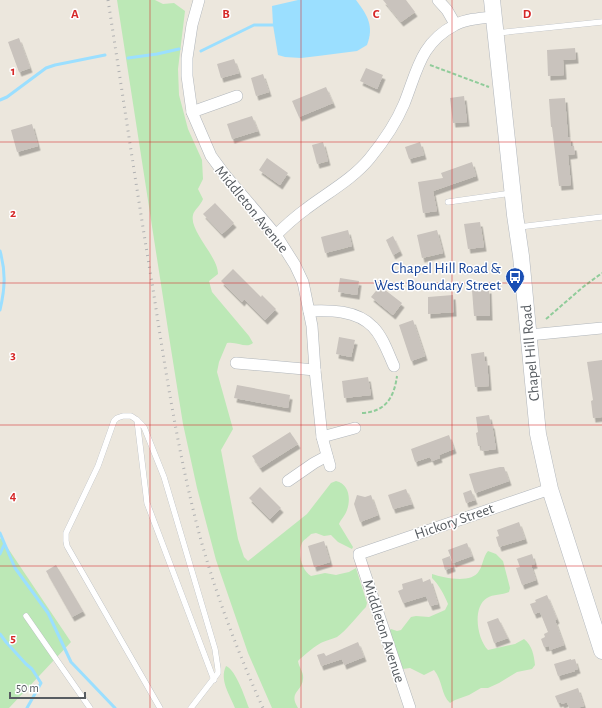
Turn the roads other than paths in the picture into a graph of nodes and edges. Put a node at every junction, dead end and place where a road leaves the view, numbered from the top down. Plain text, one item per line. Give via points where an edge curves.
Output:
1 (199, 0) edge
2 (438, 0) edge
3 (492, 0) edge
4 (493, 17) junction
5 (602, 22) edge
6 (455, 24) junction
7 (495, 34) junction
8 (238, 96) dead end
9 (192, 112) junction
10 (512, 193) junction
11 (448, 202) dead end
12 (602, 217) edge
13 (517, 228) junction
14 (276, 234) junction
15 (309, 310) junction
16 (602, 328) edge
17 (529, 335) junction
18 (236, 363) dead end
19 (394, 366) road end
20 (315, 370) junction
21 (137, 420) junction
22 (355, 428) dead end
23 (322, 437) junction
24 (288, 480) dead end
25 (550, 489) junction
26 (359, 555) joint
27 (26, 616) dead end
28 (602, 651) edge
29 (214, 680) junction
30 (90, 708) edge
31 (160, 708) edge
32 (191, 708) edge
33 (410, 708) edge

1 - 9 street, Middleton Avenue via 187,58
2 - 6 street
3 - 4 main road, Chapel Hill Road
4 - 6 street
4 - 7 main road, Chapel Hill Road
5 - 7 lane
6 - 14 street via 432,43 419,61 399,114 368,160
7 - 10 main road, Chapel Hill Road
8 - 9 street
9 - 14 street, Middleton Avenue via 211,156
10 - 11 lane
10 - 13 main road, Chapel Hill Road
12 - 13 lane
13 - 17 main road, Chapel Hill Road
14 - 15 street, Middleton Avenue via 303,282
15 - 19 street via 336,310 368,322 378,334
15 - 20 street, Middleton Avenue
16 - 17 street
17 - 25 main road, Chapel Hill Road via 538,434
18 - 20 street
20 - 23 street, Middleton Avenue
21 - 29 lane via 146,503
21 - 29 lane via 144,427 164,477 210,631 218,669
21 - 31 lane via 131,416 123,416 112,424 98,466 66,533 66,542
22 - 23 street
23 - 24 street, Middleton Avenue via 328,461 314,463
25 - 26 street, Hickory Street
25 - 28 main road, Chapel Hill Road
26 - 33 street, Middleton Avenue
27 - 30 lane
29 - 32 lane

